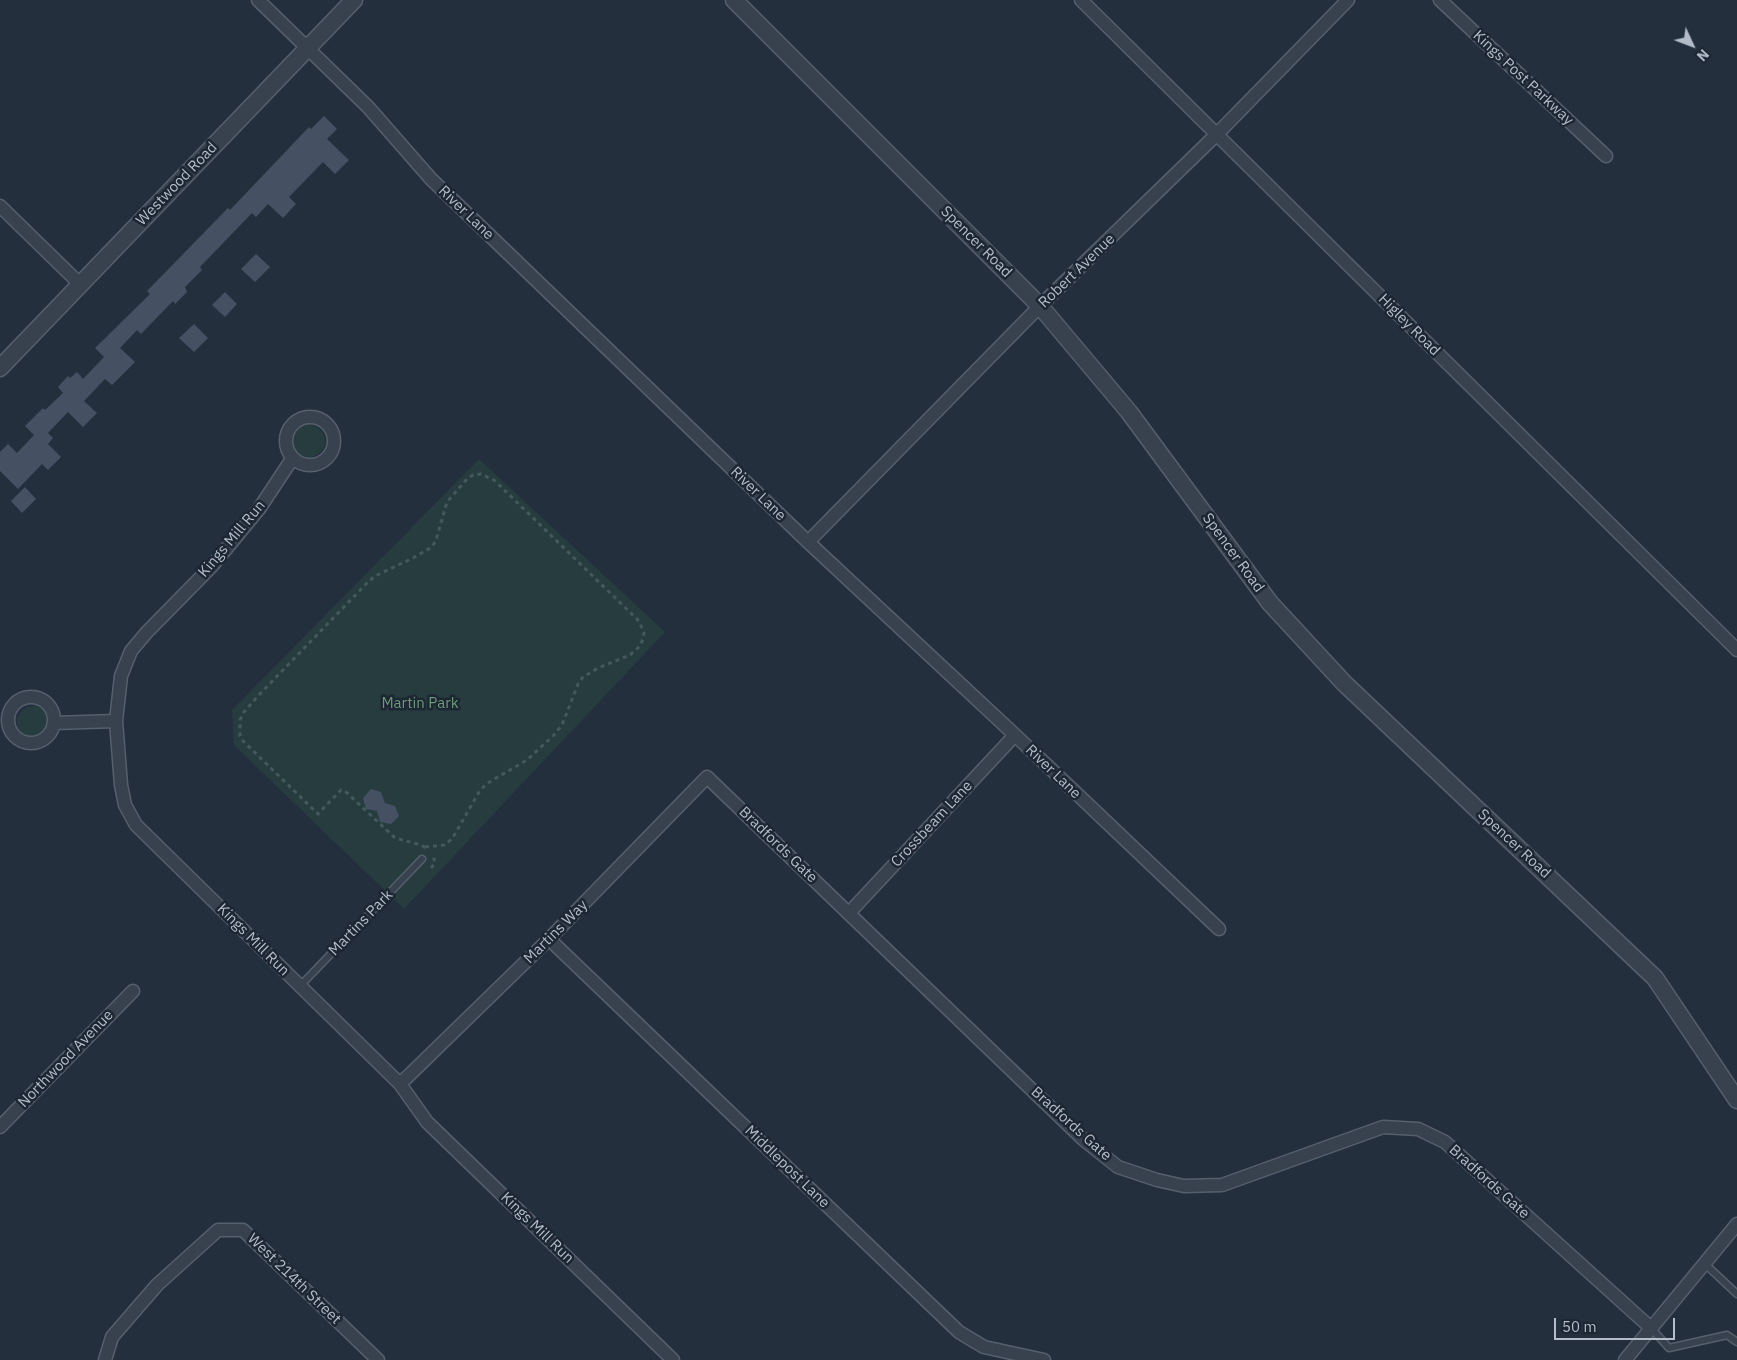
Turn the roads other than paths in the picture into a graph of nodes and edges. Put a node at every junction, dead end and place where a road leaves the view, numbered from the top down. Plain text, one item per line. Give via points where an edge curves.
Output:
1 (258, 0) edge
2 (354, 0) edge
3 (734, 0) edge
4 (1080, 0) edge
5 (1348, 0) edge
6 (1440, 0) edge
7 (308, 48) junction
8 (1217, 134) junction
9 (1606, 156) dead end
10 (0, 206) edge
11 (81, 285) junction
12 (1040, 306) junction
13 (0, 368) edge
14 (292, 459) dead end
15 (808, 542) junction
16 (1737, 650) edge
17 (116, 721) junction
18 (54, 723) dead end
19 (1015, 735) junction
20 (707, 777) joint
21 (422, 859) dead end
22 (849, 913) junction
23 (1218, 929) dead end
24 (549, 940) junction
25 (300, 986) junction
26 (133, 991) dead end
27 (400, 1084) junction
28 (1737, 1100) edge
29 (0, 1127) edge
30 (1737, 1224) edge
31 (1704, 1263) junction
32 (1737, 1294) edge
33 (1650, 1328) junction
34 (1737, 1342) edge
35 (105, 1360) edge
36 (378, 1360) edge
37 (673, 1360) edge
38 (1044, 1360) edge
39 (1625, 1360) edge

1 - 7 street, River Lane
2 - 7 street, Westwood Road
3 - 12 street, Spencer Road
4 - 8 street, Higley Road
5 - 8 street, Robert Avenue
6 - 9 street, Kings Post Parkway
7 - 11 street, Westwood Road
7 - 15 street, River Lane via 368,107 431,179
8 - 12 street, Robert Avenue
8 - 16 street, Higley Road
10 - 11 street
11 - 13 street, Westwood Road
12 - 15 street, Robert Avenue
12 - 28 street, Spencer Road via 1130,412 1270,603 1344,683 1655,978
14 - 17 street, Kings Mill Run via 259,509 212,566 131,652 120,676
15 - 19 street, River Lane
17 - 18 street
17 - 25 street, Kings Mill Run via 121,785 125,805 136,825
19 - 22 street, Crossbeam Lane
19 - 23 street, River Lane
20 - 22 street, Bradfords Gate
20 - 24 street, Martins Way
21 - 25 lane, Martins Park
22 - 33 street, Bradfords Gate via 1084,1140 1118,1166 1184,1186 1222,1184 1383,1127 1418,1129 1445,1142
24 - 27 street, Martins Way
24 - 38 street, Middlepost Lane via 959,1332 984,1347
25 - 27 street, Kings Mill Run
26 - 29 street, Northwood Avenue
27 - 37 street, Kings Mill Run via 427,1122
30 - 31 street
31 - 32 lane
31 - 33 street
33 - 34 lane via 1669,1348 1727,1335
33 - 39 street
35 - 36 street, West 214th Street via 112,1337 157,1285 218,1230 243,1230

